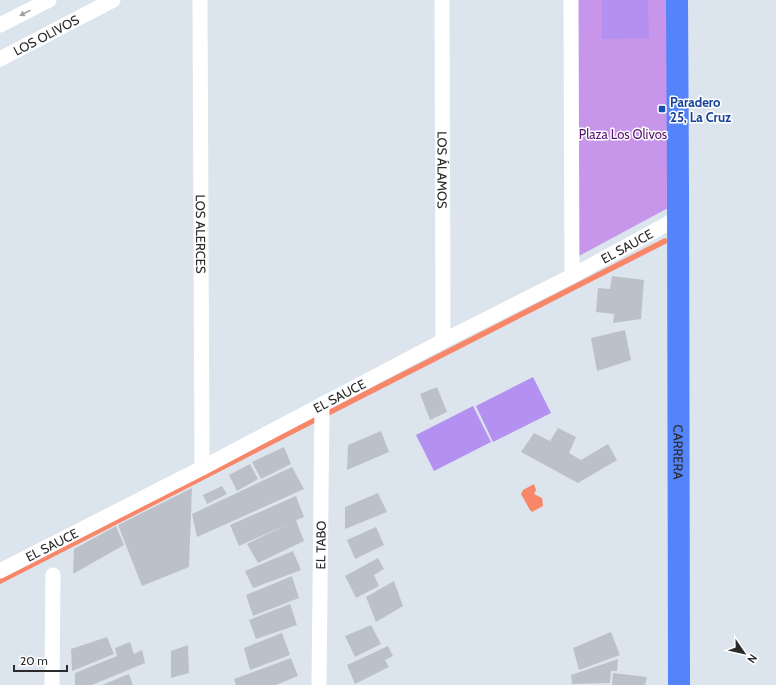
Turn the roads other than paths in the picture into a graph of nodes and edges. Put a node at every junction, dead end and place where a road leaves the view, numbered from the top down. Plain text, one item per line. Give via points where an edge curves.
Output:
1 (49, 0) edge
2 (113, 0) edge
3 (200, 0) edge
4 (442, 0) edge
5 (571, 0) edge
6 (677, 0) edge
7 (0, 25) edge
8 (0, 59) edge
9 (678, 218) junction
10 (572, 276) junction
11 (443, 341) junction
12 (322, 404) junction
13 (202, 468) junction
14 (0, 572) edge
15 (53, 575) dead end
16 (52, 685) edge
17 (319, 685) edge
18 (679, 685) edge

1 -> 7 street
2 - 8 street, LOS OLIVOS
3 - 13 street, LOS ALERCES
4 - 11 street, LOS ÁLAMOS
5 - 10 street
6 - 9 main road, CARRERA
9 - 10 street, EL SAUCE
9 - 18 main road, CARRERA
10 - 11 street, EL SAUCE
11 - 12 street, EL SAUCE
12 - 13 street, EL SAUCE
12 - 17 street, EL TABO
13 - 14 street, EL SAUCE
15 - 16 street

